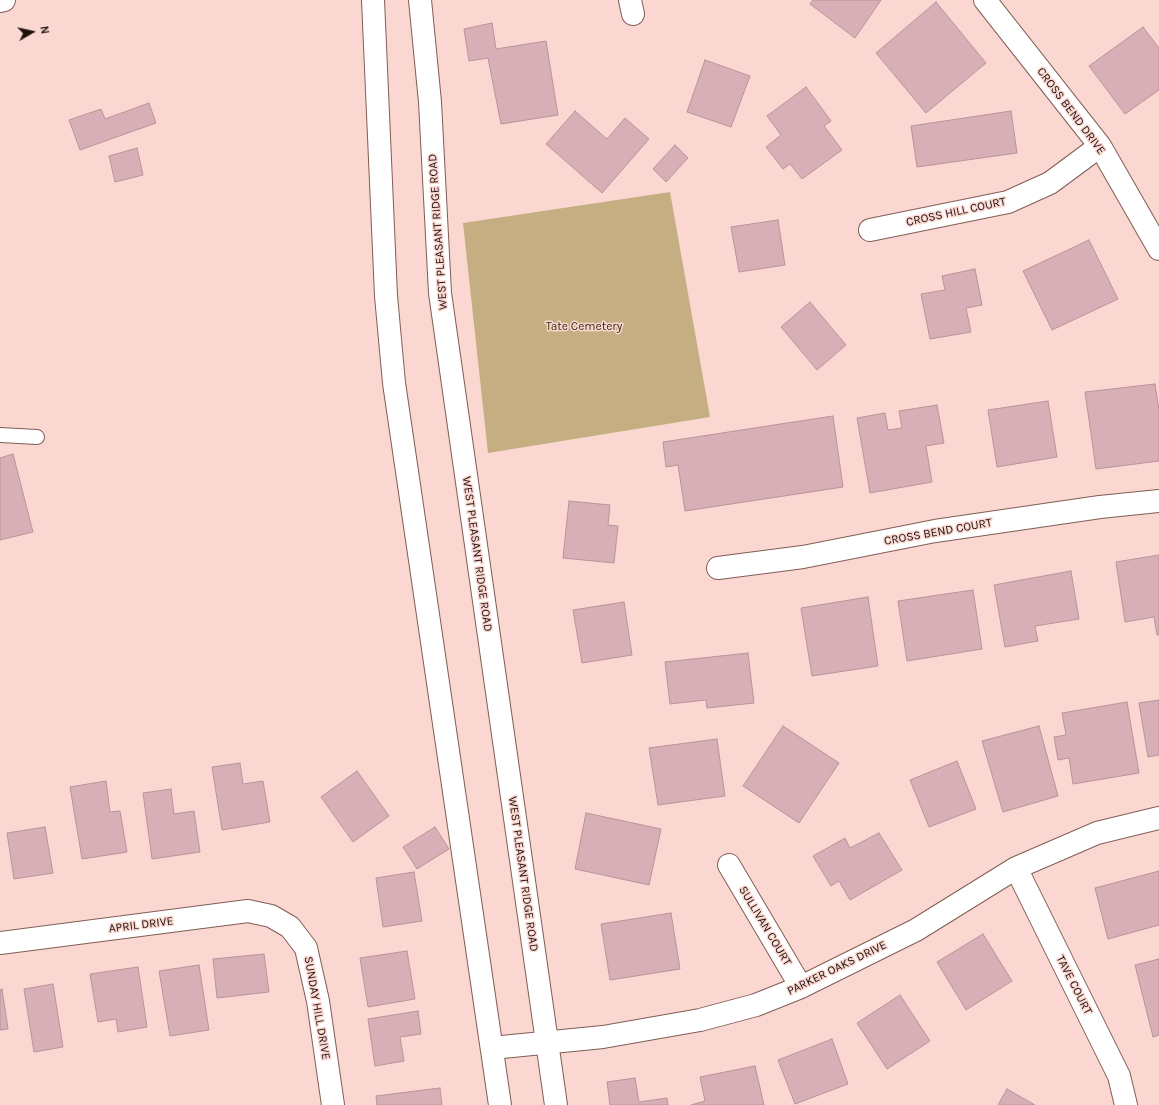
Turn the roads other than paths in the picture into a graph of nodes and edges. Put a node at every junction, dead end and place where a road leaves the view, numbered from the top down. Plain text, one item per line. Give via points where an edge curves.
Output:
1 (4, 0) edge
2 (373, 0) edge
3 (420, 0) edge
4 (985, 0) edge
5 (0, 1) edge
6 (1100, 146) junction
7 (870, 230) dead end
8 (1159, 249) edge
9 (0, 435) edge
10 (37, 437) dead end
11 (1159, 501) edge
12 (718, 568) dead end
13 (1159, 818) edge
14 (728, 865) dead end
15 (1016, 868) junction
16 (281, 921) joint
17 (0, 942) edge
18 (801, 987) junction
19 (547, 1043) junction
20 (492, 1048) junction
21 (333, 1105) edge
22 (500, 1105) edge
23 (556, 1105) edge
24 (1126, 1105) edge

1 - 5 street
2 - 20 street via 386,296 394,383
3 - 19 street, WEST PLEASANT RIDGE ROAD via 430,102 440,293
4 - 6 street, CROSS BEND DRIVE
6 - 7 street, CROSS HILL COURT via 1050,183 1008,202
6 - 8 street, CROSS BEND DRIVE
9 - 10 lane
11 - 12 street, CROSS BEND COURT via 935,531 803,557
13 - 15 street, PARKER OAKS DRIVE via 1097,833
14 - 18 street, SULLIVAN COURT
15 - 18 street, PARKER OAKS DRIVE via 916,930
15 - 24 street, TAVE COURT via 1119,1076
16 - 17 street, APRIL DRIVE via 248,911
16 - 21 street, SUNDAY HILL DRIVE via 290,927 306,948 318,1001
18 - 19 street, PARKER OAKS DRIVE via 756,1005 700,1020 603,1037
19 - 20 street, PARKER OAKS DRIVE
19 - 23 street, WEST PLEASANT RIDGE ROAD
20 - 22 street

